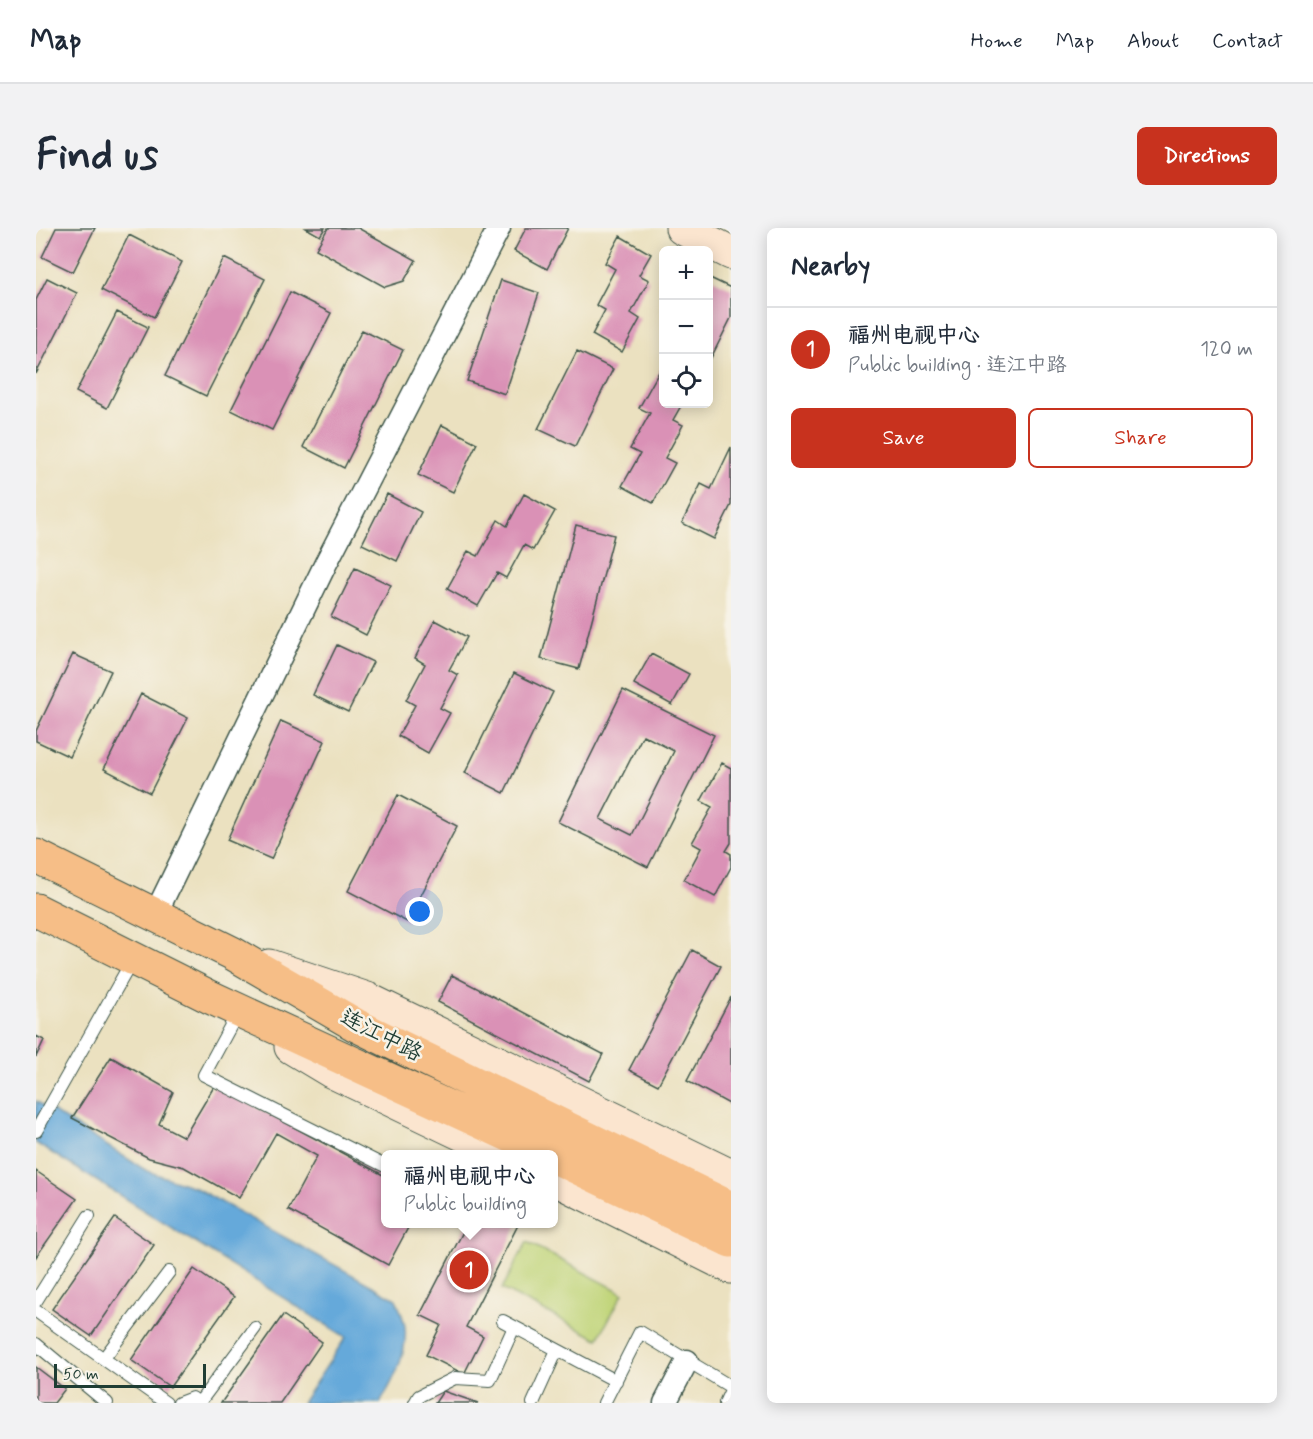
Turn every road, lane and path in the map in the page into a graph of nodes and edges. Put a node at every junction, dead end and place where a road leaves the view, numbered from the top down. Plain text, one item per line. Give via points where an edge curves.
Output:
1 (499, 228) edge
2 (682, 228) edge
3 (731, 253) edge
4 (36, 856) edge
5 (36, 910) edge
6 (155, 915) junction
7 (232, 953) junction
8 (133, 958) junction
9 (210, 997) junction
10 (237, 1014) junction
11 (36, 1131) edge
12 (494, 1150) edge
13 (540, 1150) edge
14 (558, 1158) edge
15 (381, 1164) edge
16 (731, 1176) edge
17 (558, 1180) edge
18 (731, 1208) edge
19 (89, 1216) dead end
20 (731, 1241) edge
21 (731, 1267) edge
22 (169, 1272) dead end
23 (36, 1301) edge
24 (36, 1311) edge
25 (255, 1328) dead end
26 (36, 1344) edge
27 (557, 1350) junction
28 (104, 1358) junction
29 (687, 1361) junction
30 (616, 1381) junction
31 (731, 1389) edge
32 (106, 1403) edge
33 (166, 1403) edge
34 (179, 1403) edge
35 (199, 1403) edge
36 (415, 1403) edge
37 (533, 1403) edge
38 (604, 1403) edge
39 (665, 1403) edge
40 (725, 1403) edge

1 - 6 street via 326,563
2 - 3 main road
4 - 6 highway, 连江中路
5 - 8 highway, 连江中路
6 - 7 highway, 连江中路
7 - 16 main road via 367,999
7 - 18 highway, 连江中路 via 356,1025
8 - 9 highway, 连江中路
8 - 11 lane
9 - 10 main road
9 - 13 highway, 连江中路
10 - 12 main road via 331,1071
10 - 15 lane via 204,1075
14 - 20 highway, 连江中路
17 - 21 main road
19 - 23 lane
22 - 28 lane
24 - 28 lane
25 - 35 lane
26 - 32 lane
27 - 30 lane
27 - 36 lane via 508,1324 490,1380 455,1378 419,1396
27 - 37 lane
28 - 33 lane
29 - 30 lane via 640,1332
29 - 31 lane
29 - 39 street
30 - 38 lane
31 - 40 lane
34 - 35 lane via 192,1398

